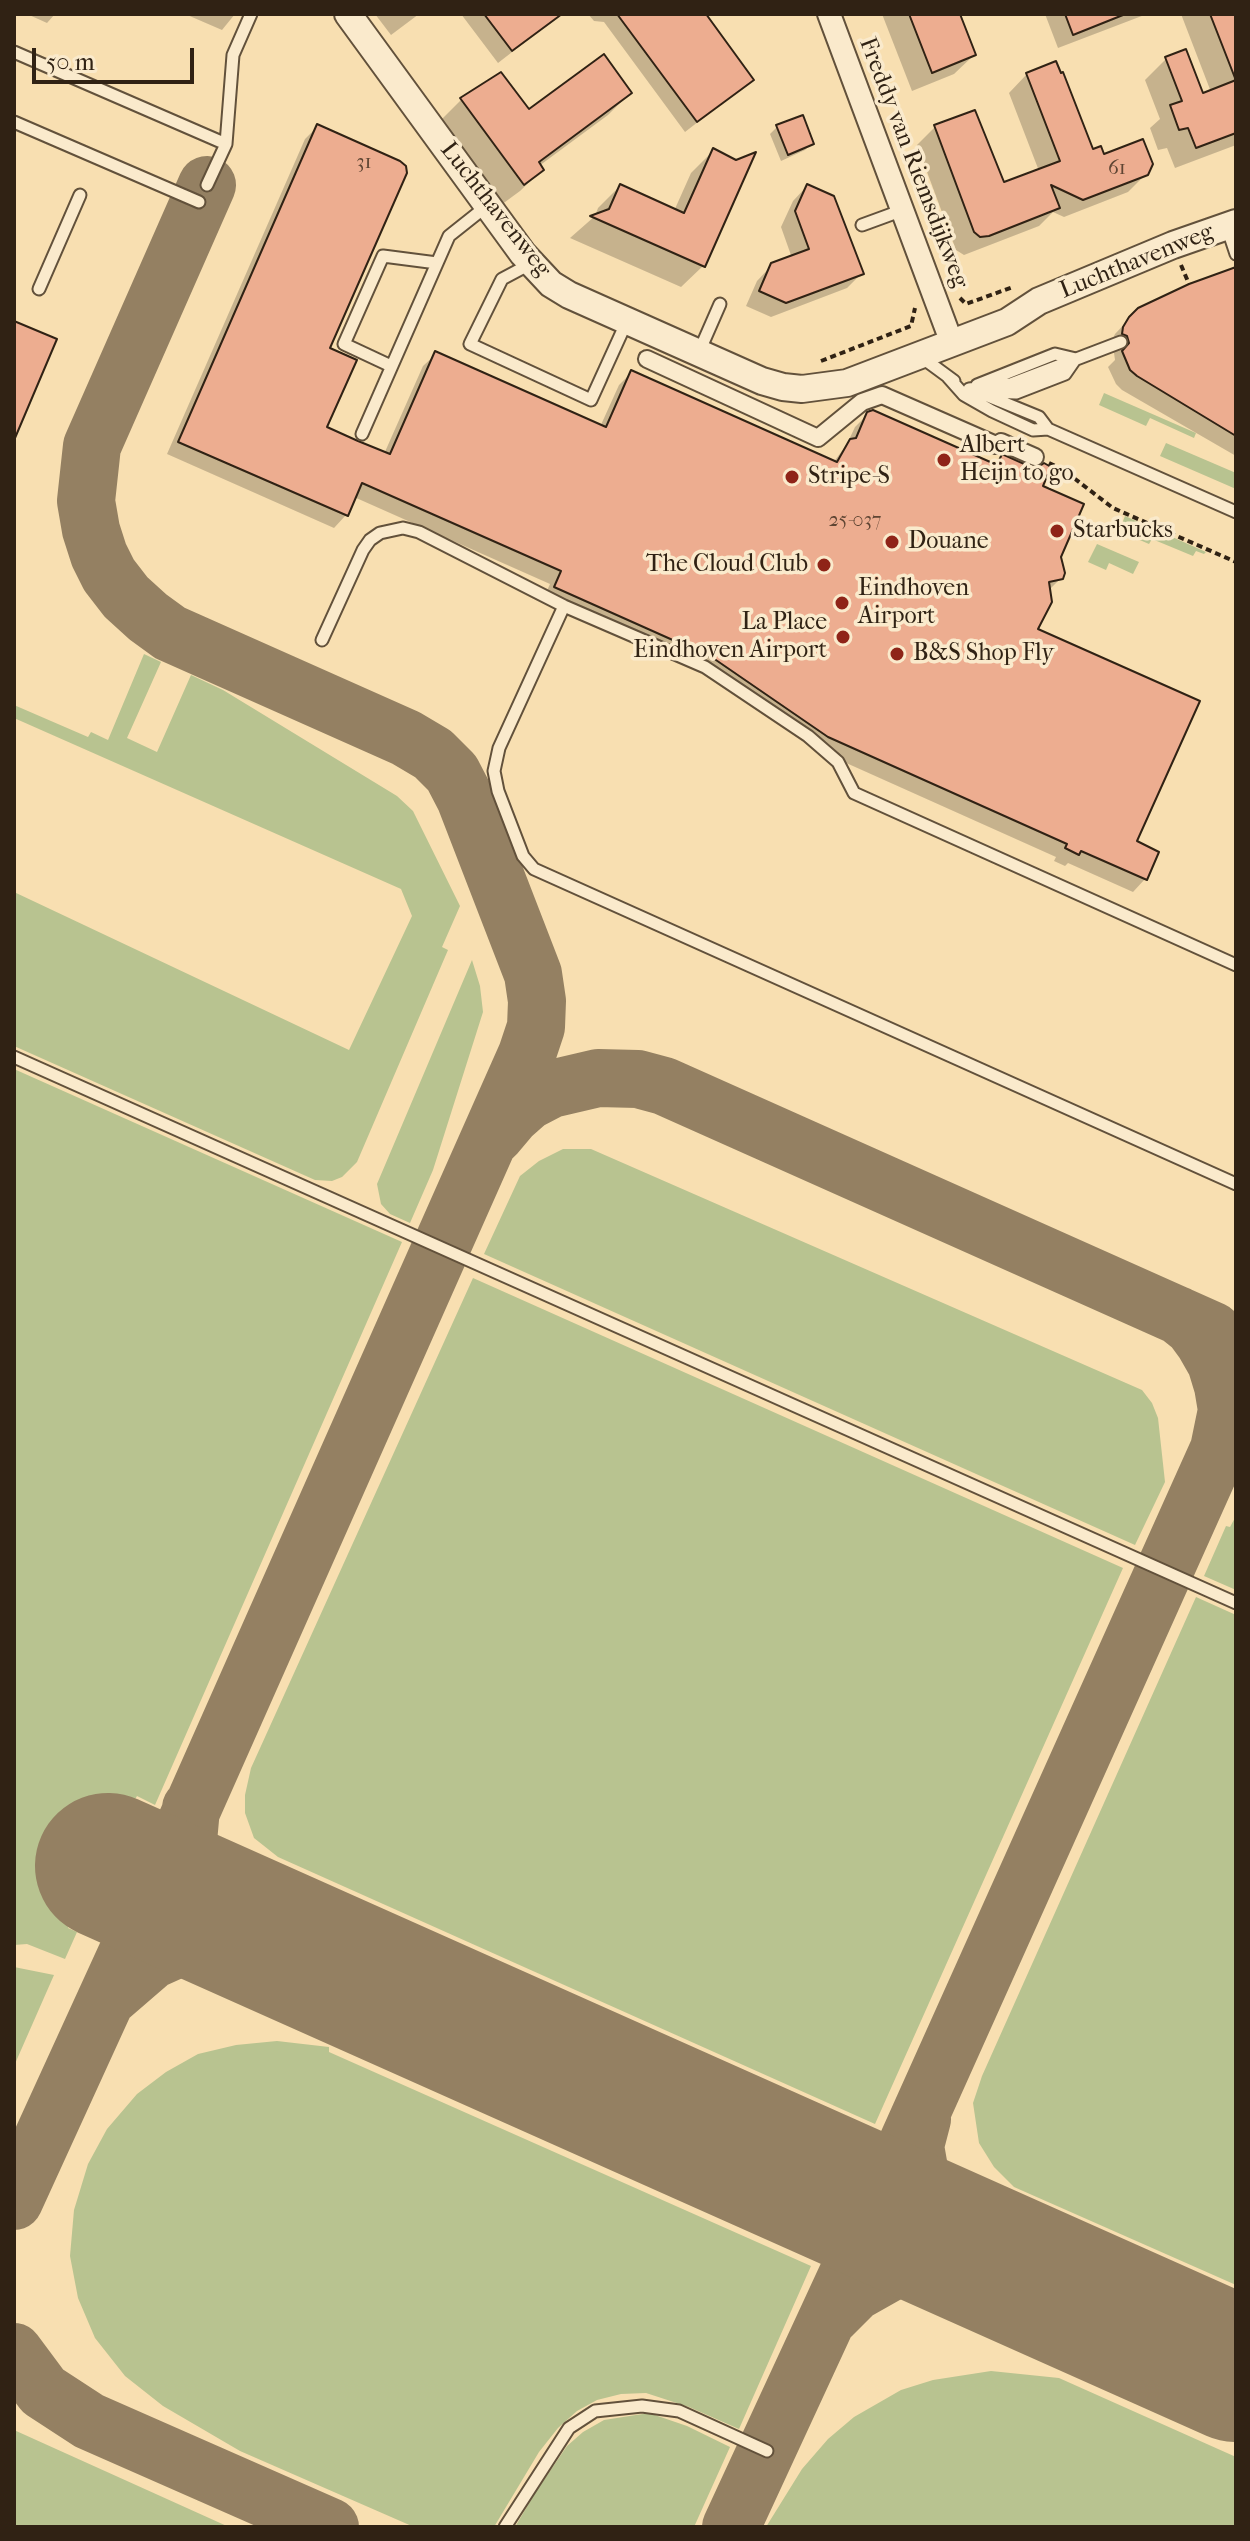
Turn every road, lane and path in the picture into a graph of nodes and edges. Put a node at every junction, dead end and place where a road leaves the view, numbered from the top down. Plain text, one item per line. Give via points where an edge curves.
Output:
1 (251, 14) edge
2 (348, 14) edge
3 (829, 14) edge
4 (14, 52) edge
5 (14, 122) edge
6 (226, 144) junction
7 (207, 185) dead end
8 (80, 195) dead end
9 (199, 202) dead end
10 (488, 205) junction
11 (903, 210) junction
12 (862, 225) dead end
13 (1231, 225) edge
14 (1236, 254) edge
15 (437, 263) junction
16 (532, 263) junction
17 (39, 289) dead end
18 (933, 291) junction
19 (1039, 301) junction
20 (720, 304) dead end
21 (627, 320) junction
22 (947, 330) junction
23 (1121, 342) dead end
24 (699, 352) junction
25 (920, 355) junction
26 (647, 359) dead end
27 (1076, 359) junction
28 (391, 366) junction
29 (819, 374) junction
30 (948, 377) junction
31 (969, 389) junction
32 (1048, 429) junction
33 (362, 434) dead end
34 (1035, 457) joint
35 (1236, 512) edge
36 (1236, 562) edge
37 (564, 606) junction
38 (322, 640) dead end
39 (1236, 965) edge
40 (14, 1057) edge
41 (1236, 1184) edge
42 (1236, 1603) edge
43 (767, 2451) dead end
44 (505, 2527) edge

1 - 6 lane via 233,55
2 - 10 street, Luchthavenweg
3 - 11 street, Freddy van Riemsdijkweg
4 - 6 lane
5 - 9 lane
6 - 7 lane
8 - 17 lane
10 - 15 lane via 449,236
10 - 16 street, Luchthavenweg
11 - 12 lane
11 - 18 street, Freddy van Riemsdijkweg
13 - 14 lane
13 - 19 street, Luchthavenweg
15 - 28 lane
15 - 28 lane via 383,256 344,344
16 - 21 street, Luchthavenweg via 561,291
16 - 21 lane via 502,279 470,344 591,400
18 - 22 street, Freddy van Riemsdijkweg
18 - 29 path via 917,298 911,326
19 - 22 street, Luchthavenweg
19 - 25 street, Luchthavenweg via 1007,322
20 - 24 lane
21 - 24 street, Luchthavenweg
22 - 29 street, Luchthavenweg via 843,370
23 - 27 lane
24 - 29 street, Luchthavenweg via 777,386 802,389
25 - 29 street, Luchthavenweg via 847,383
25 - 30 lane
26 - 34 street via 818,438 862,402 882,395
27 - 31 lane via 1055,354
27 - 31 lane via 1065,374 1016,393
28 - 33 lane
30 - 31 lane
30 - 32 lane via 964,395 992,411 1033,430
31 - 32 lane via 1039,417
32 - 35 lane
34 - 36 path via 1062,469 1113,508
37 - 38 lane via 403,528 380,533 363,550
37 - 39 lane via 705,667 808,736 838,762 854,793
37 - 41 lane via 499,748 494,771 523,856 534,869
40 - 42 lane
43 - 44 lane via 679,2411 642,2406 595,2411 569,2428

